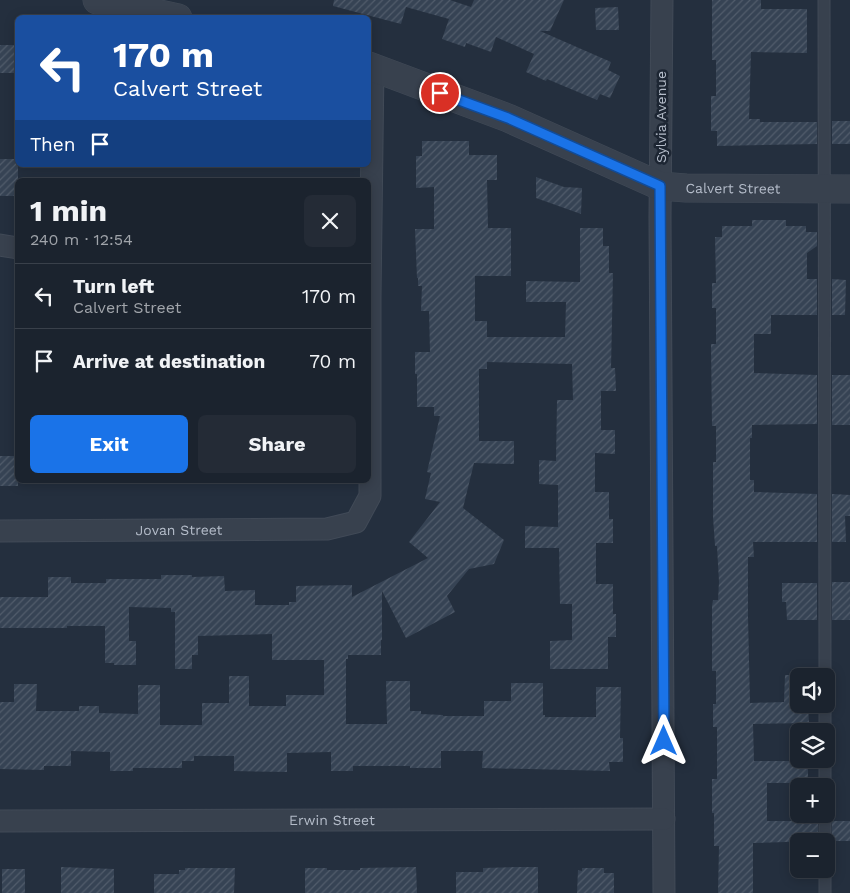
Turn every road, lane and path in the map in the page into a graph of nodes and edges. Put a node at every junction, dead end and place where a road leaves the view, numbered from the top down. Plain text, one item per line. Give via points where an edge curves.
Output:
1 (97, 0) edge
2 (662, 0) edge
3 (824, 0) edge
4 (164, 15) edge
5 (371, 66) edge
6 (660, 186) junction
7 (837, 189) edge
8 (0, 245) edge
9 (15, 248) edge
10 (370, 483) edge
11 (0, 531) edge
12 (825, 668) edge
13 (664, 819) junction
14 (0, 821) edge
15 (825, 878) edge
16 (664, 893) edge
17 (825, 893) edge

1 - 4 street
2 - 6 street, Sylvia Avenue
3 - 7 lane
5 - 6 street, Calvert Street via 508,118
6 - 7 street, Calvert Street
6 - 13 street, Sylvia Avenue
7 - 12 lane
8 - 9 street
10 - 11 street, Jovan Street via 370,496 356,522 327,529
13 - 14 street, Erwin Street
13 - 16 street, Sylvia Avenue
15 - 17 lane

